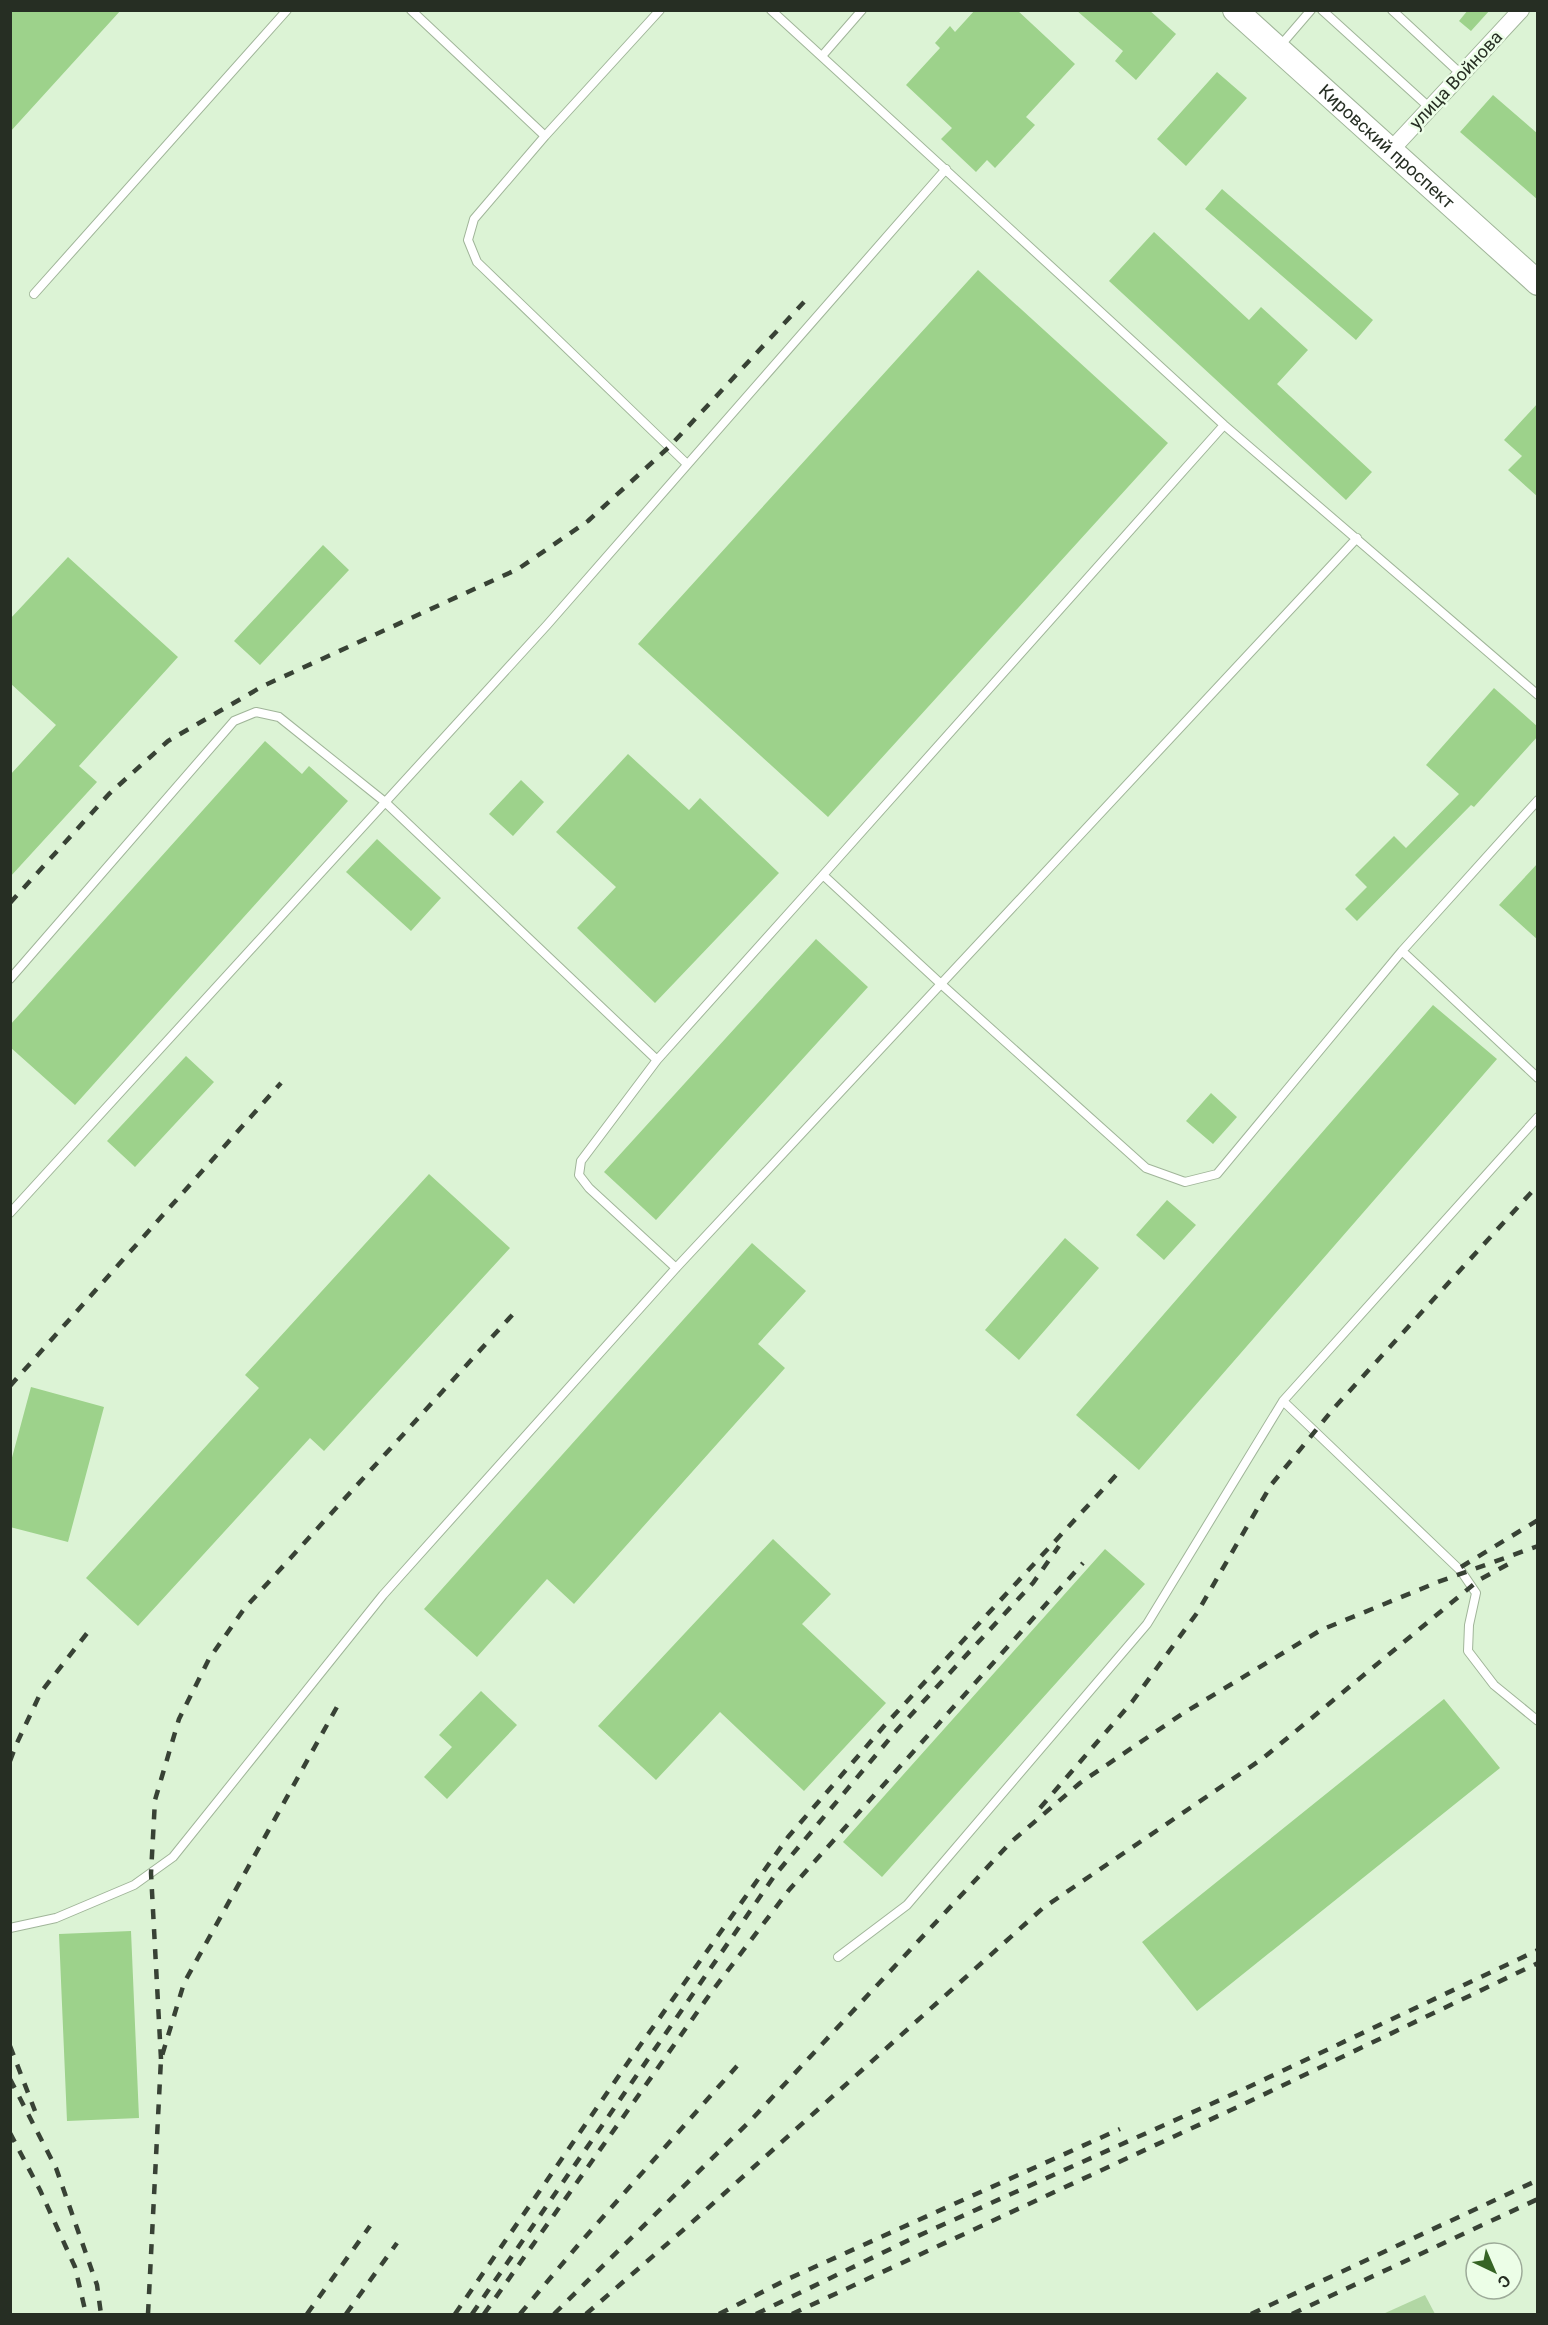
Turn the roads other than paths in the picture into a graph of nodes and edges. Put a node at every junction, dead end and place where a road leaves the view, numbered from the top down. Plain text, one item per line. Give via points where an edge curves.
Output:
1 (287, 10) edge
2 (411, 10) edge
3 (660, 10) edge
4 (771, 10) edge
5 (862, 10) edge
6 (1235, 10) edge
7 (1311, 10) edge
8 (1322, 10) edge
9 (1392, 10) edge
10 (1521, 10) edge
11 (1277, 48) junction
12 (822, 56) junction
13 (1462, 75) junction
14 (1430, 108) junction
15 (545, 136) junction
16 (1391, 150) junction
17 (946, 169) junction
18 (1538, 283) edge
19 (34, 294) dead end
20 (1224, 425) junction
21 (687, 464) junction
22 (1357, 538) junction
23 (1538, 695) edge
24 (1538, 800) edge
25 (385, 802) junction
26 (823, 875) junction
27 (1402, 951) junction
28 (10, 979) edge
29 (941, 984) junction
30 (657, 1060) junction
31 (1538, 1078) edge
32 (1538, 1117) edge
33 (11, 1210) edge
34 (676, 1268) junction
35 (1282, 1401) junction
36 (1538, 1721) edge
37 (10, 1928) edge
38 (838, 1958) dead end

1 - 19 lane
2 - 15 lane
3 - 15 lane
4 - 12 lane
5 - 12 lane
6 - 11 main road, Кировский проспект
7 - 11 lane
8 - 14 lane
9 - 13 lane
10 - 13 street, улица Войнова
11 - 16 main road, Кировский проспект
12 - 17 lane
13 - 14 street, улица Войнова
14 - 16 street, улица Войнова
15 - 21 lane via 474,219 468,240 477,262
16 - 18 main road, Кировский проспект
17 - 20 lane
17 - 21 lane
20 - 22 lane
20 - 26 lane
21 - 25 lane
22 - 23 lane
22 - 29 lane
24 - 27 lane
25 - 28 lane via 279,717 255,712 234,721
25 - 30 lane
25 - 33 lane
26 - 29 lane
26 - 30 lane
27 - 29 lane via 1217,1174 1185,1182 1146,1168
27 - 31 lane
29 - 34 lane
30 - 34 lane via 581,1161 579,1175
32 - 35 lane
34 - 37 lane via 383,1595 172,1857 134,1885 56,1918
35 - 36 lane via 1461,1571 1476,1593 1468,1651 1494,1685
35 - 38 lane via 1147,1624 908,1905

